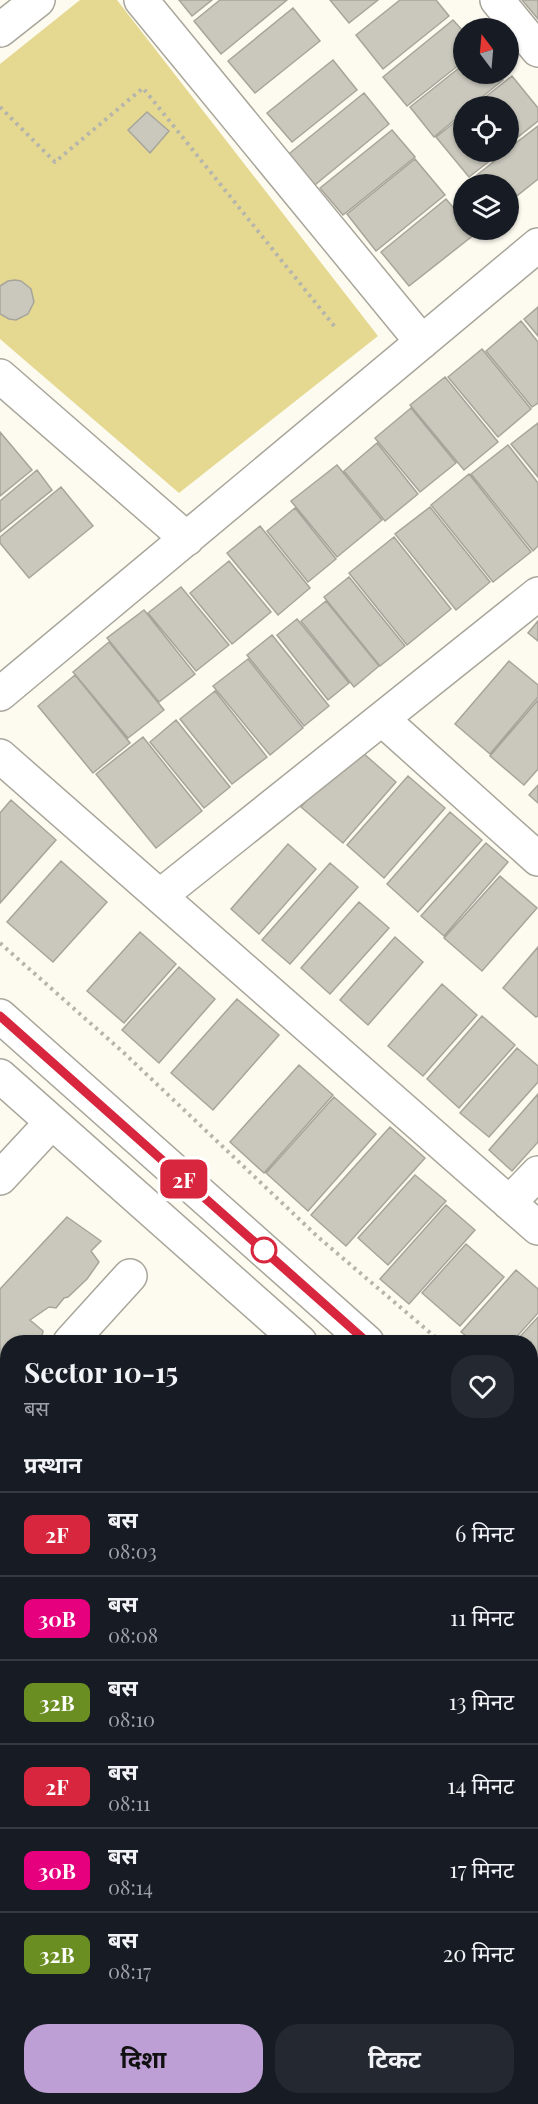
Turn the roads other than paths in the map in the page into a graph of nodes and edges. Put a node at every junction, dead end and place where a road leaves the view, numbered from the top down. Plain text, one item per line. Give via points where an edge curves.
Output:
1 (38, 0) edge
2 (141, 0) edge
3 (497, 0) edge
4 (0, 30) edge
5 (538, 50) edge
6 (538, 245) edge
7 (422, 342) junction
8 (0, 376) edge
9 (187, 539) junction
10 (538, 594) edge
11 (0, 694) edge
12 (382, 719) junction
13 (0, 756) edge
14 (538, 859) edge
15 (160, 896) junction
16 (0, 1016) edge
17 (0, 1076) edge
18 (52, 1122) junction
19 (538, 1173) edge
20 (0, 1178) edge
21 (509, 1203) junction
22 (538, 1228) edge
23 (130, 1276) dead end
24 (76, 1335) edge
25 (292, 1335) edge
26 (359, 1335) edge

1 - 4 street
2 - 7 street
3 - 5 street
6 - 7 street
7 - 9 street
8 - 9 street
9 - 11 street
10 - 12 street
12 - 14 street
12 - 15 street
13 - 15 street
15 - 21 street
16 - 26 street
17 - 18 street
18 - 20 street
18 - 25 street
19 - 21 street
21 - 22 street
23 - 24 street

